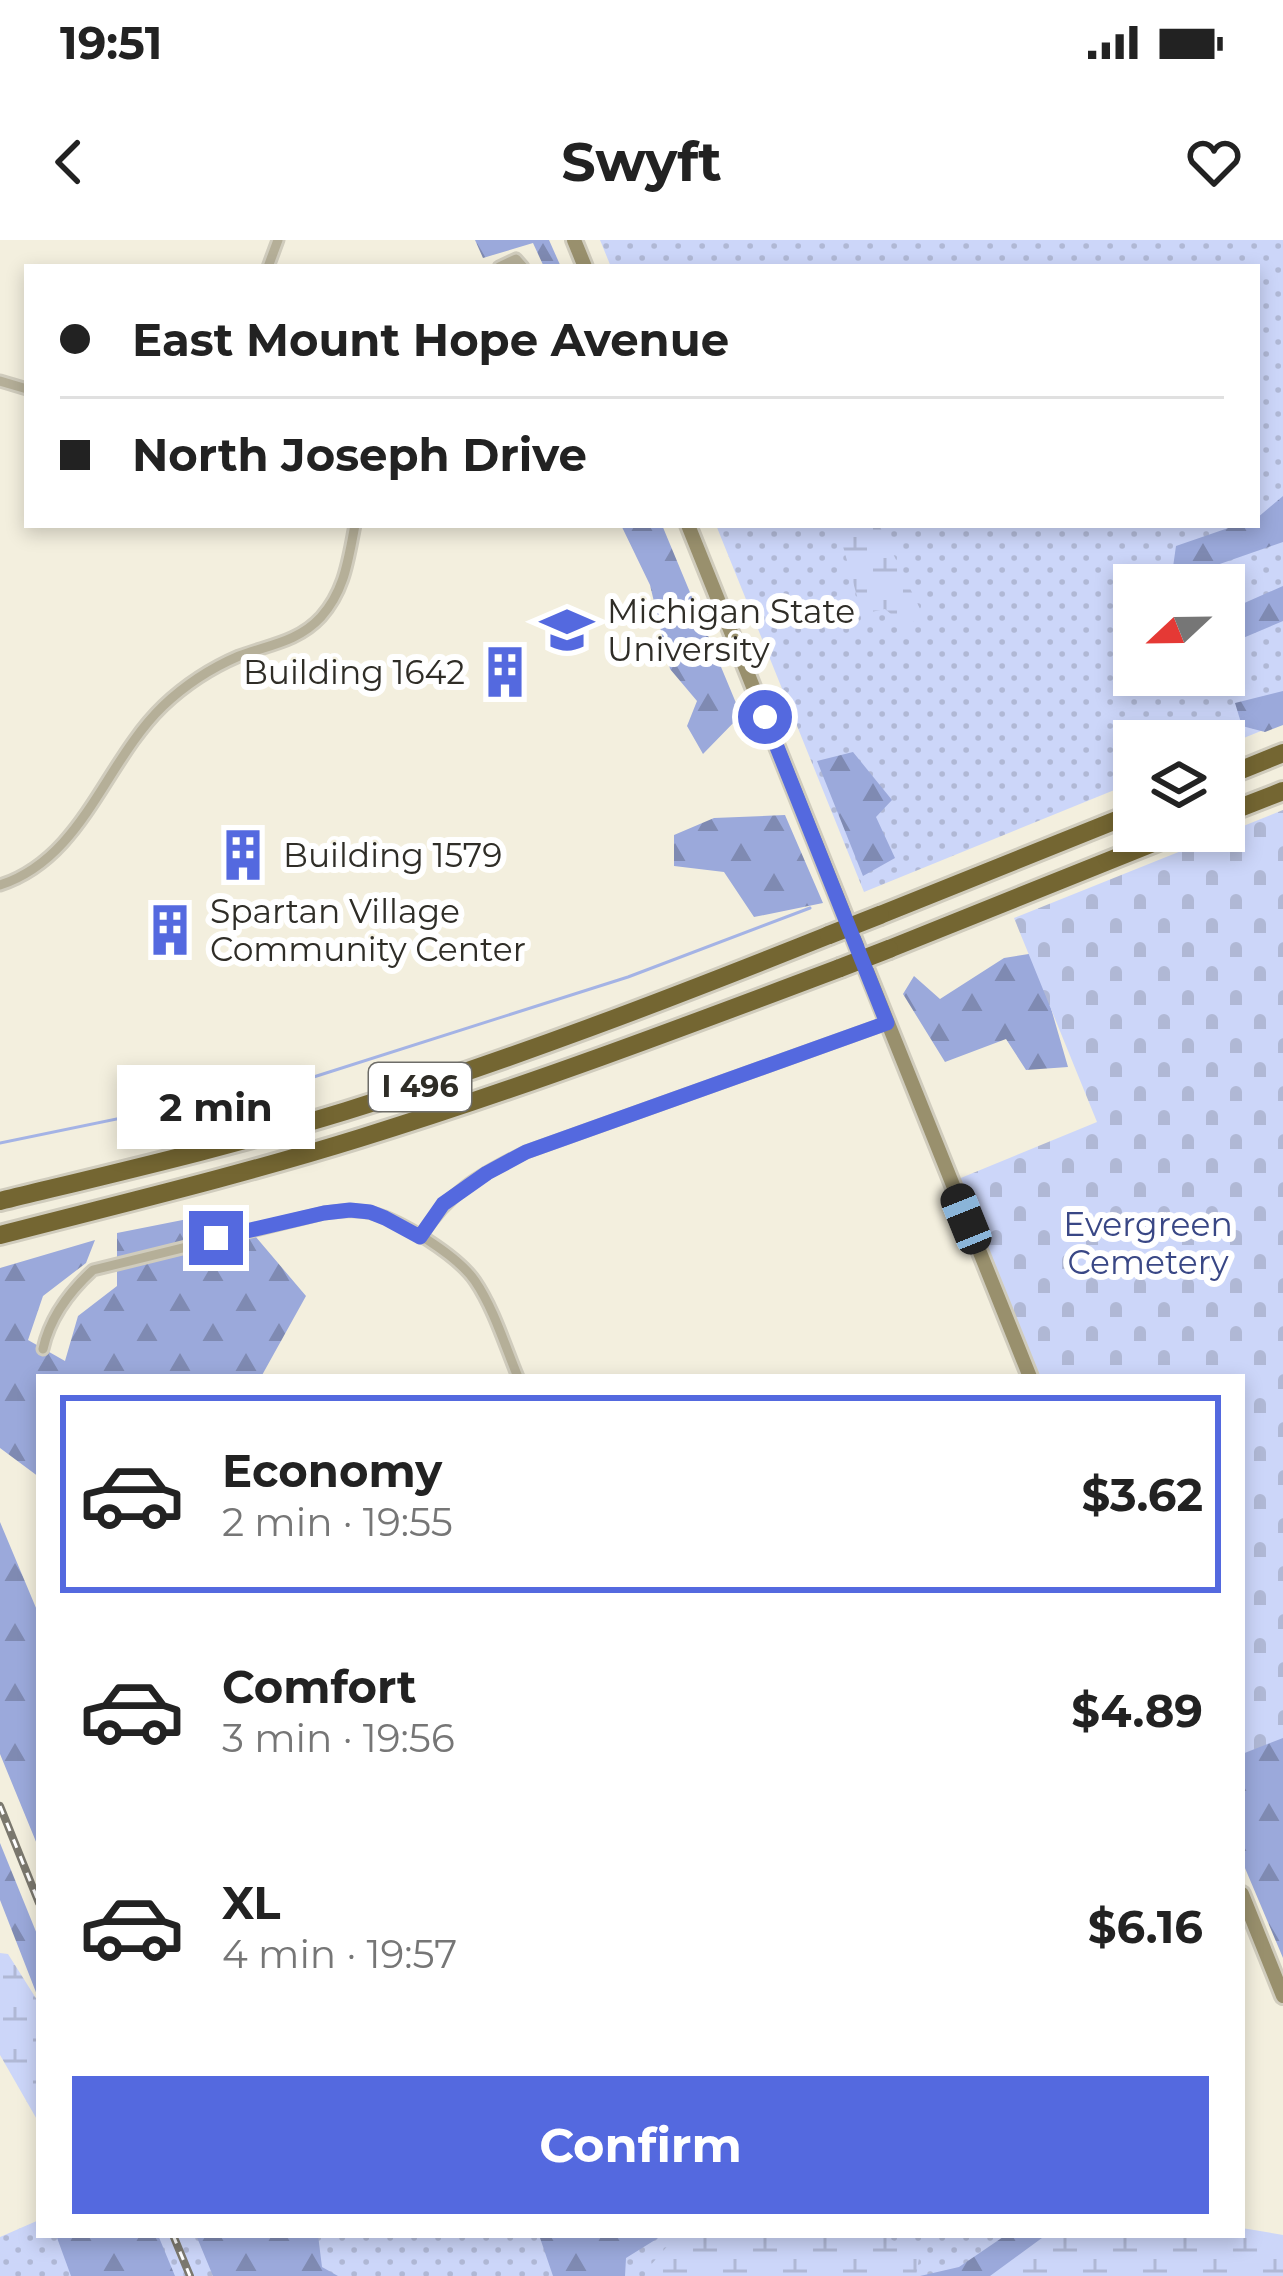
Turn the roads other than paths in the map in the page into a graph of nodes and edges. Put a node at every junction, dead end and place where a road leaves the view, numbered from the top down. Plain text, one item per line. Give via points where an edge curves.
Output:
1 (354, 528) edge
2 (689, 528) edge
3 (1283, 753) edge
4 (1245, 768) edge
5 (1283, 791) edge
6 (1245, 806) edge
7 (1113, 821) edge
8 (1131, 852) edge
9 (0, 886) edge
10 (887, 1023) junction
11 (0, 1199) edge
12 (0, 1235) edge
13 (420, 1237) junction
14 (43, 1349) dead end
15 (517, 1374) edge
16 (1029, 1374) edge
17 (1245, 1901) edge
18 (1283, 1996) edge

1 - 9 street via 341,588 321,617 299,635 208,672 165,704 55,854
2 - 10 street
3 - 4 highway
5 - 6 highway
7 - 11 highway, I 496, bridge via 654,1005 402,1093
8 - 12 highway, I 496, bridge via 840,968 376,1134
10 - 13 street via 526,1152 443,1204
10 - 16 street
13 - 14 street via 350,1210 109,1264 70,1293
13 - 15 street via 477,1283
17 - 18 street

